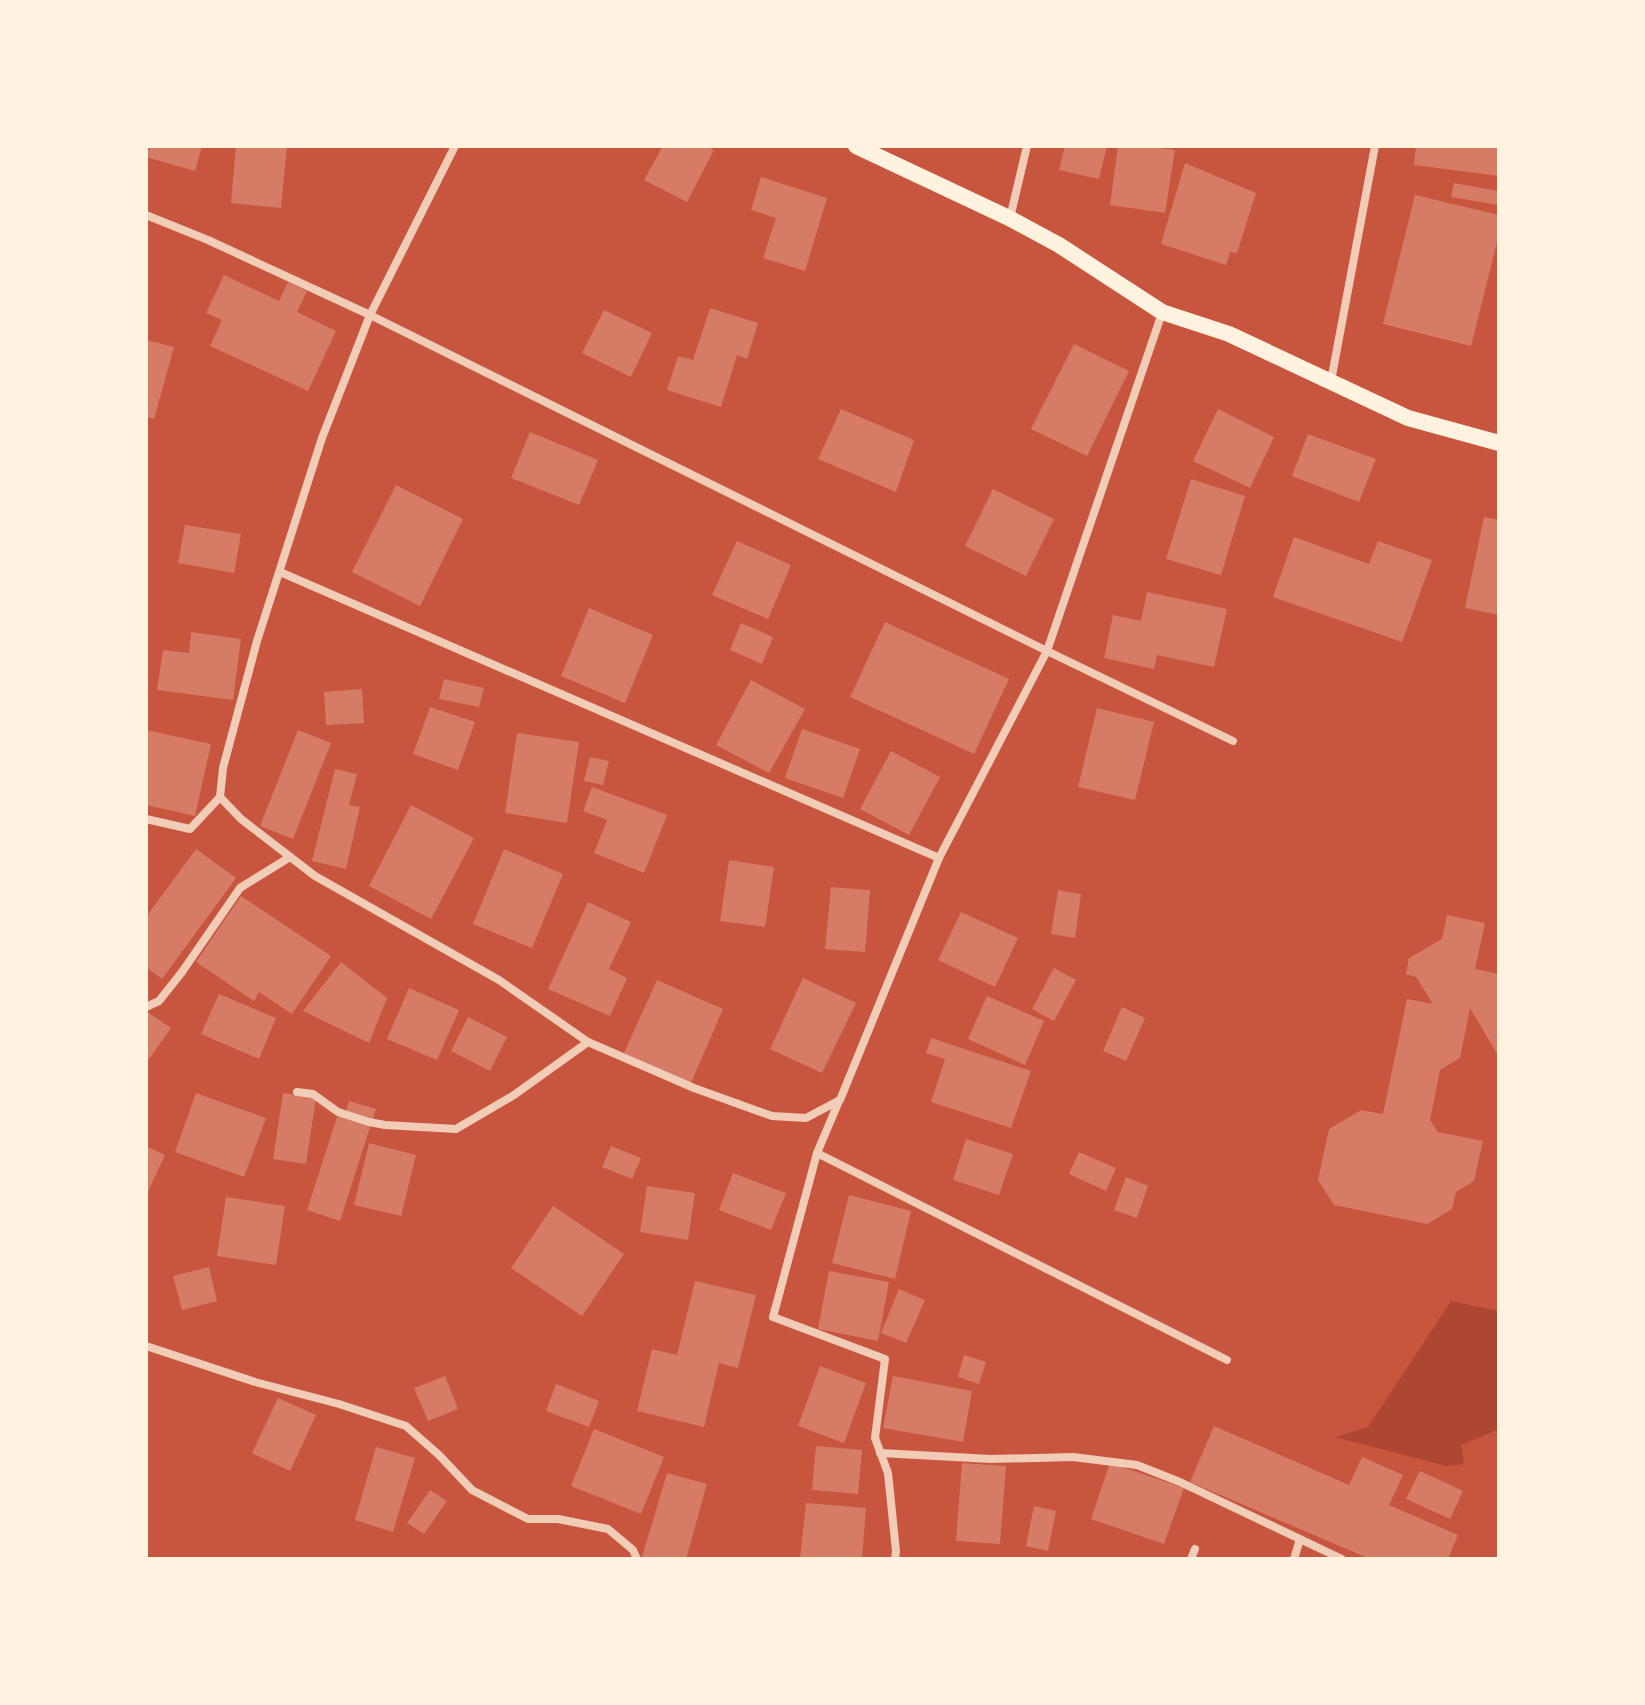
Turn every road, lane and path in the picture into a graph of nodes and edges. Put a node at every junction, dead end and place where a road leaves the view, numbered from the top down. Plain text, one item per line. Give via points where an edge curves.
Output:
1 (455, 146) edge
2 (856, 146) edge
3 (1027, 146) edge
4 (1375, 146) edge
5 (146, 215) edge
6 (1009, 218) junction
7 (1162, 312) junction
8 (370, 315) junction
9 (1331, 382) junction
10 (1499, 443) edge
11 (280, 572) junction
12 (1047, 651) junction
13 (1233, 741) dead end
14 (220, 797) junction
15 (146, 819) edge
16 (290, 857) junction
17 (939, 858) junction
18 (146, 1007) edge
19 (588, 1042) junction
20 (297, 1092) dead end
21 (840, 1100) junction
22 (817, 1153) junction
23 (146, 1346) edge
24 (1227, 1360) dead end
25 (880, 1453) junction
26 (1300, 1539) junction
27 (1195, 1549) dead end
28 (637, 1559) edge
29 (895, 1559) edge
30 (1191, 1559) edge
31 (1294, 1559) edge
32 (1342, 1559) edge

1 - 8 street
2 - 6 main road
3 - 6 street
4 - 9 street
5 - 8 street
6 - 7 main road
7 - 9 main road via 1229,334
7 - 12 street
8 - 11 street via 322,438
8 - 12 street
9 - 10 main road via 1408,418
11 - 14 street via 230,740
11 - 17 street
12 - 13 street
12 - 17 street
14 - 15 street via 190,829
14 - 16 street
16 - 18 street via 240,888 182,972 159,1001
16 - 19 street via 499,980
17 - 21 street
19 - 20 street via 456,1129 369,1122 338,1112 313,1094
19 - 21 street via 772,1116 806,1118
21 - 22 street
22 - 24 street
22 - 25 street via 773,1317 885,1359 875,1438
23 - 28 street via 406,1426 472,1490 528,1519 608,1529
25 - 26 street via 1073,1457 1137,1465
25 - 29 street via 888,1473
26 - 31 street
26 - 32 street
27 - 30 street

